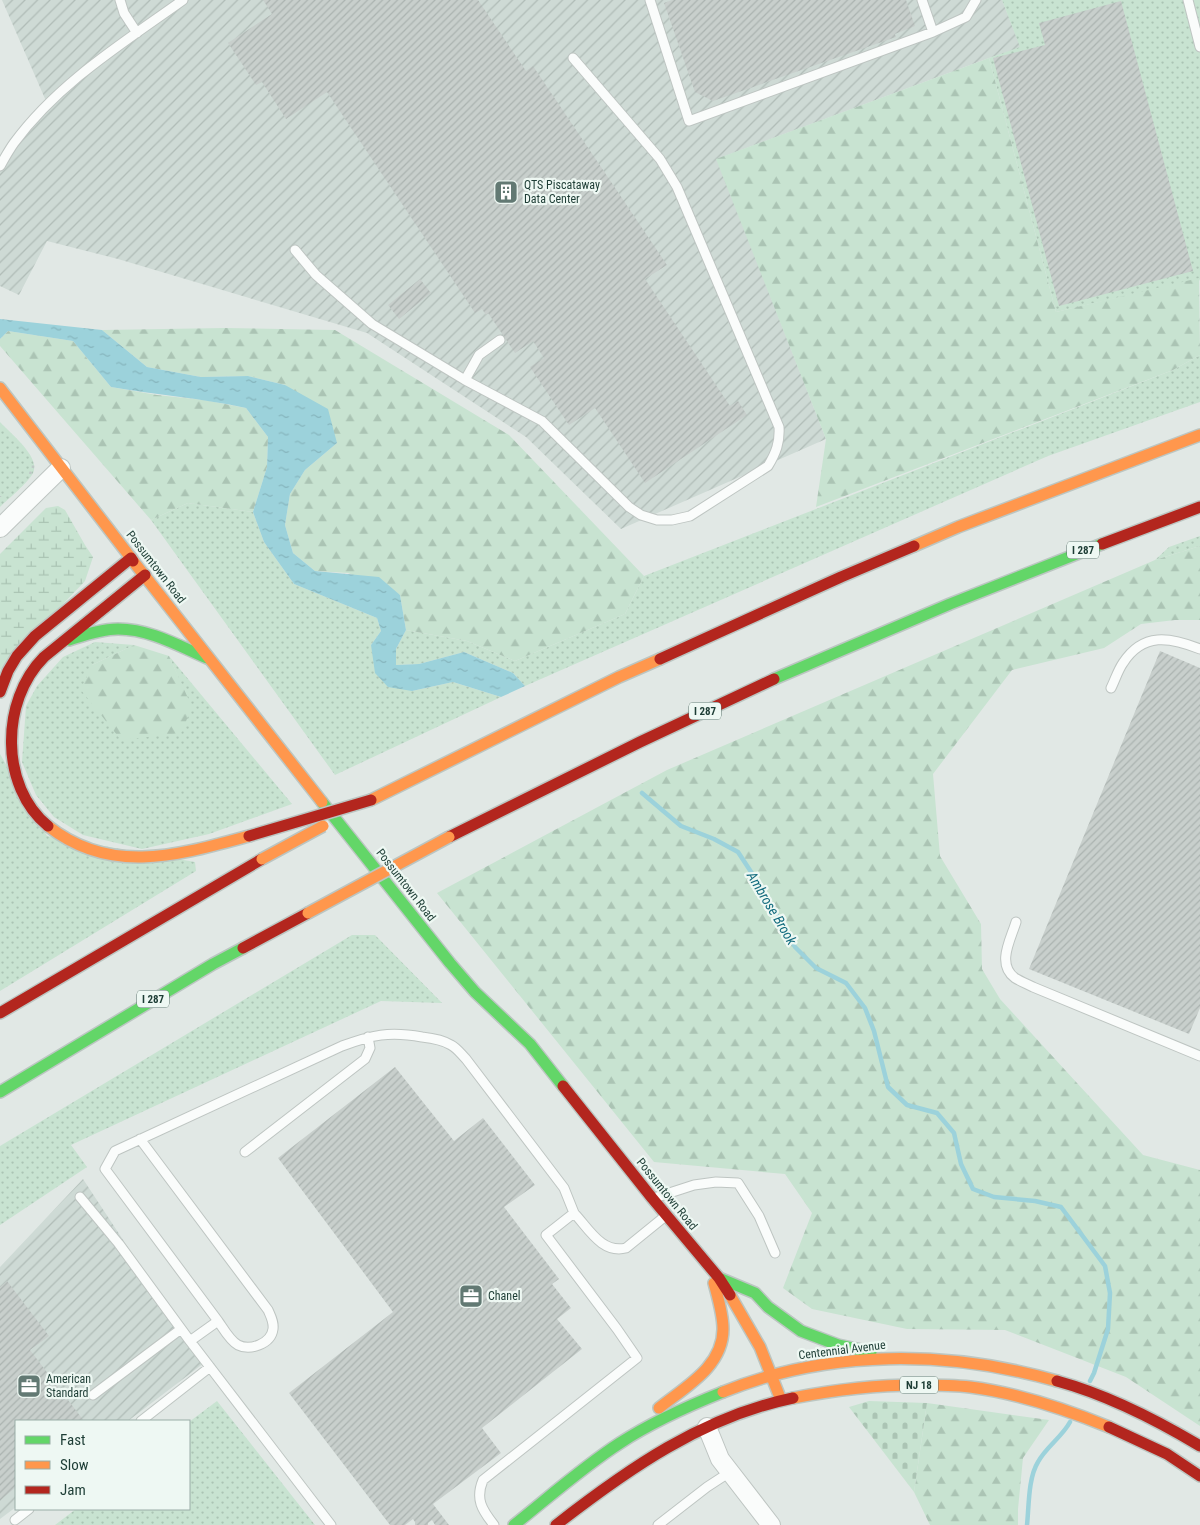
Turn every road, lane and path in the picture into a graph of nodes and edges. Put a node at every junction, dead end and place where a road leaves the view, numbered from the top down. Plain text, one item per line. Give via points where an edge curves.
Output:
1 (120, 0) edge
2 (183, 0) edge
3 (650, 0) edge
4 (922, 0) edge
5 (976, 0) edge
6 (1188, 0) edge
7 (933, 32) junction
8 (137, 33) junction
9 (1200, 47) edge
10 (574, 58) dead end
11 (0, 166) edge
12 (295, 250) dead end
13 (500, 340) dead end
14 (465, 380) junction
15 (0, 388) edge
16 (1200, 435) edge
17 (32, 459) dead end
18 (61, 468) junction
19 (28, 477) dead end
20 (1200, 506) edge
21 (0, 528) edge
22 (131, 558) junction
23 (145, 575) junction
24 (61, 643) junction
25 (1200, 649) edge
26 (209, 658) junction
27 (1111, 688) dead end
28 (0, 692) edge
29 (371, 800) junction
30 (1016, 922) dead end
31 (0, 1013) edge
32 (368, 1037) junction
33 (1200, 1056) edge
34 (0, 1093) edge
35 (140, 1139) junction
36 (245, 1152) dead end
37 (80, 1197) dead end
38 (652, 1198) junction
39 (574, 1213) junction
40 (666, 1215) junction
41 (775, 1253) dead end
42 (709, 1267) junction
43 (719, 1278) junction
44 (218, 1321) junction
45 (181, 1328) junction
46 (190, 1341) junction
47 (899, 1358) junction
48 (210, 1367) junction
49 (772, 1376) junction
50 (93, 1395) dead end
51 (781, 1400) junction
52 (142, 1420) edge
53 (707, 1427) junction
54 (620, 1443) junction
55 (1200, 1446) edge
56 (730, 1472) junction
57 (1200, 1476) edge
58 (29, 1510) edge
59 (15, 1520) dead end
60 (332, 1525) edge
61 (494, 1525) edge
62 (514, 1525) edge
63 (556, 1525) edge
64 (658, 1525) edge
65 (771, 1525) edge

1 - 8 lane
2 - 8 lane
3 - 7 lane via 689,121
4 - 7 lane
5 - 7 lane via 966,17
6 - 9 lane
8 - 11 lane via 76,78 42,109 13,144
10 - 14 lane via 660,159 677,187 774,414 780,439 768,466 690,516 657,520 629,507 542,421
12 - 14 lane via 316,275 372,324
13 - 14 lane via 479,355
15 - 18 main road, Possumtown Road
16 - 29 main road via 968,524 841,577 619,678
17 - 19 path via 33,467
18 - 21 street
18 - 22 main road, Possumtown Road
20 - 34 main road, I 287, bridge via 1082,550 834,653 703,712 449,837 308,913 214,964
22 - 23 main road, Possumtown Road
22 - 28 main road via 36,636 17,656
23 - 24 main road
23 - 26 main road, Possumtown Road
24 - 26 main road via 119,629 154,636
24 - 29 main road, bridge via 30,674 20,693 9,736 10,754 26,801 49,828 78,845 121,856 173,855
25 - 27 lane via 1164,639 1150,641 1135,648 1123,663
26 - 38 main road, Possumtown Road via 450,963 475,992 530,1044
29 - 31 main road, bridge via 262,859
30 - 33 lane via 1005,963 1014,977
32 - 35 lane
32 - 36 lane via 370,1048 365,1059
32 - 39 lane via 404,1034 434,1038 452,1045 564,1188
35 - 44 lane via 115,1151 105,1169
35 - 44 lane via 268,1310 273,1332 260,1344 244,1347 236,1344
37 - 45 lane
38 - 40 main road, Possumtown Road
38 - 41 lane via 694,1185 738,1183 759,1216
39 - 40 lane via 602,1245 615,1250 626,1248
39 - 61 lane via 546,1236 636,1358 483,1480 480,1503
40 - 42 main road, Possumtown Road
42 - 43 main road, Possumtown Road
42 - 54 main road via 724,1326 719,1352 704,1372
43 - 47 main road via 755,1294 801,1331 838,1345
43 - 49 main road, Possumtown Road via 746,1321
44 - 46 lane
45 - 46 lane
45 - 50 lane
46 - 48 lane
47 - 49 main road, Centennial Avenue / NJ 18 via 864,1359
47 - 55 main road, Centennial Avenue / NJ 18 via 973,1362 1064,1382 1162,1424
48 - 52 lane
48 - 60 lane
49 - 51 main road, Possumtown Road
49 - 54 main road, Centennial Avenue via 692,1404
51 - 53 main road
51 - 57 main road, NJ 18 via 853,1388 895,1385 976,1387 1056,1406 1089,1419 1173,1457
53 - 56 street via 720,1459
53 - 63 main road via 641,1463
54 - 62 main road, Centennial Avenue
56 - 64 lane
56 - 65 street
58 - 59 lane

